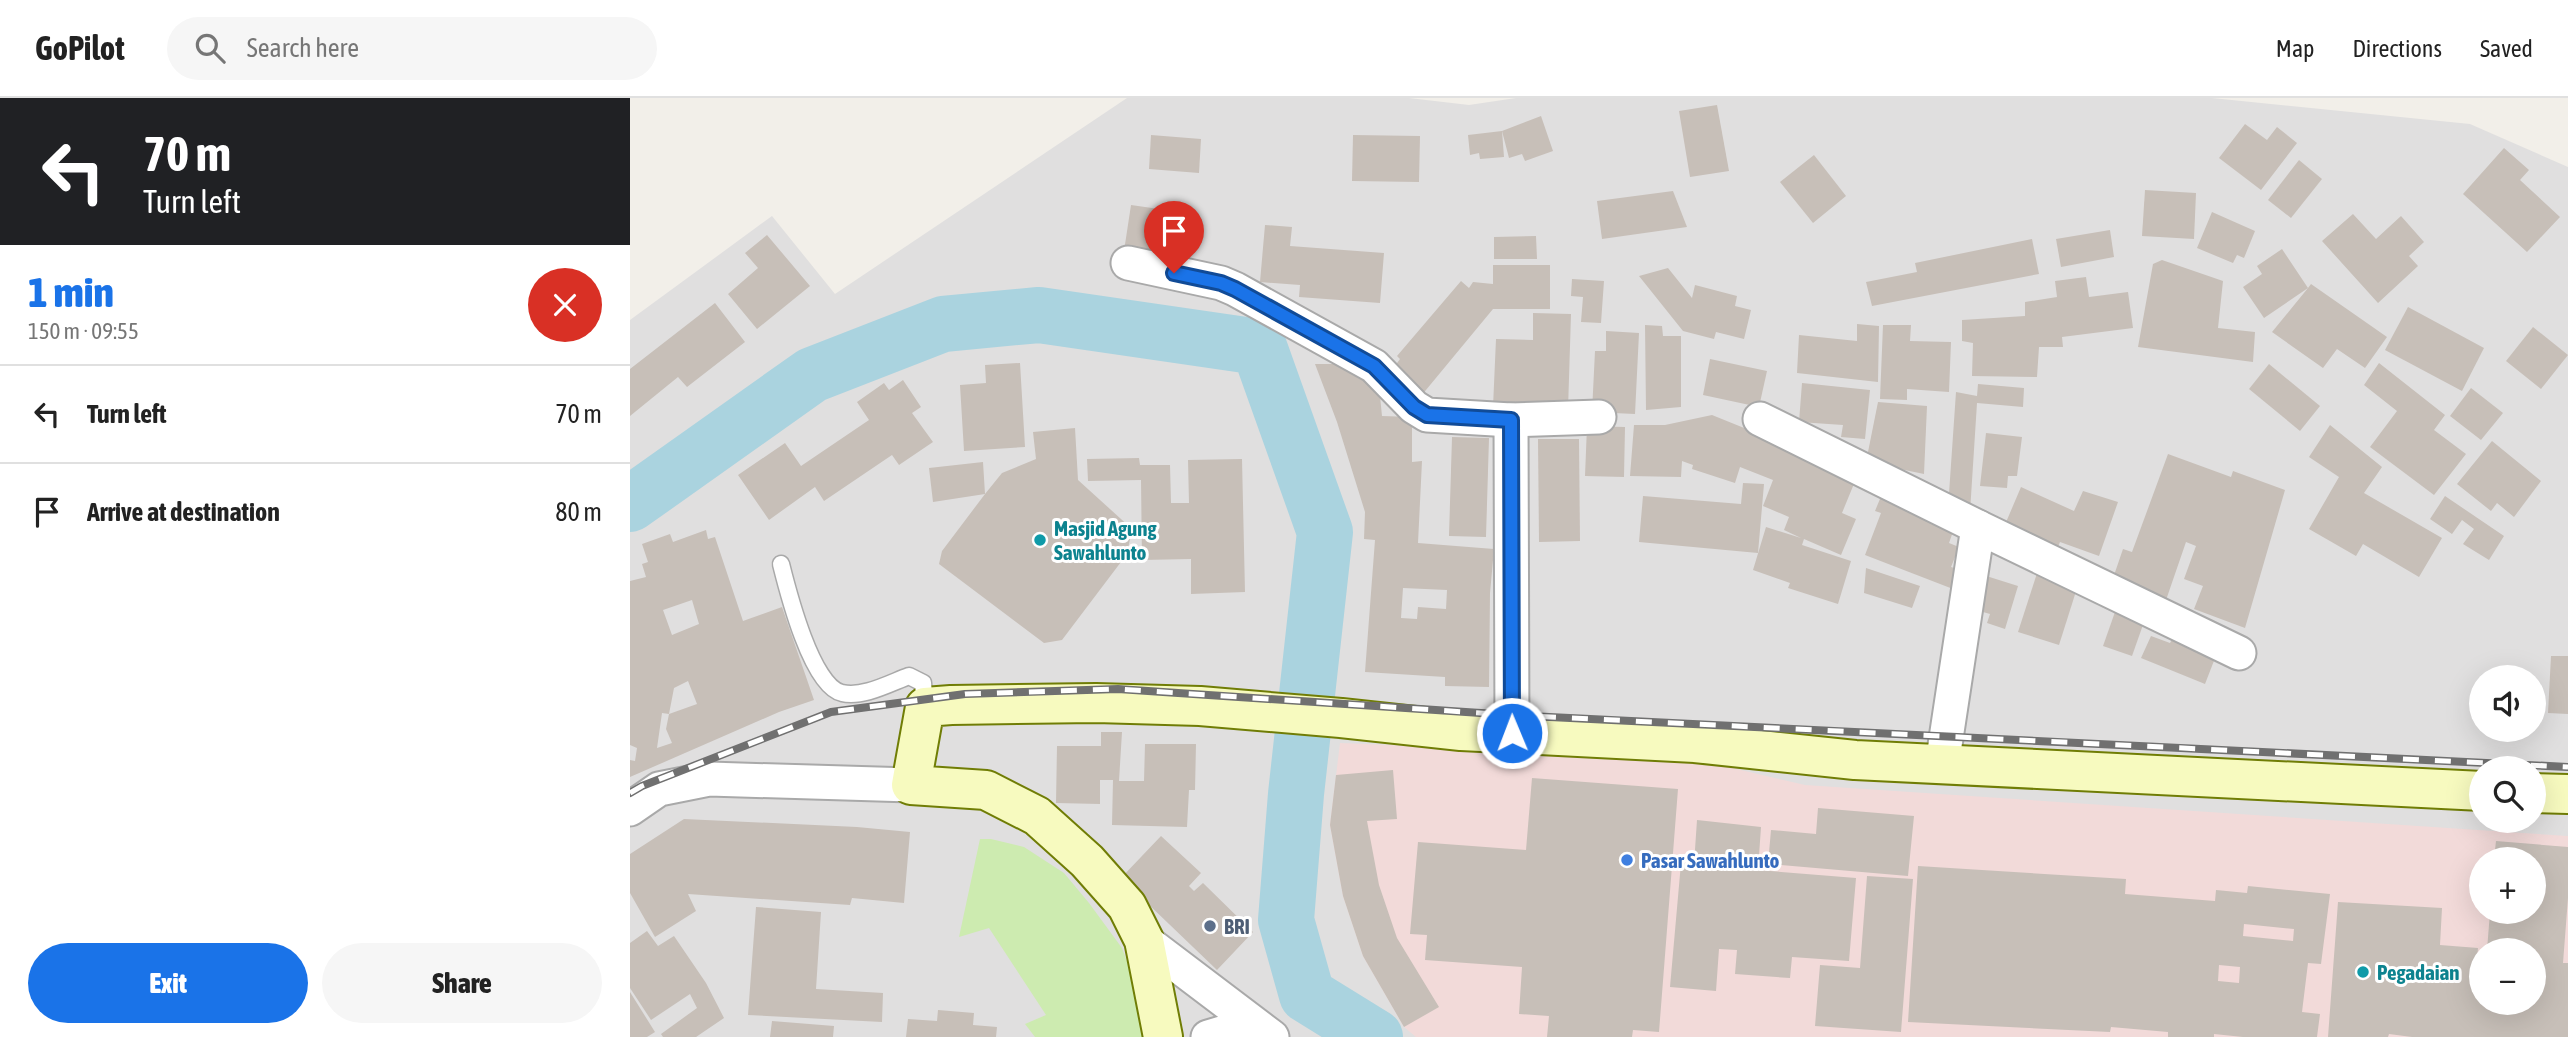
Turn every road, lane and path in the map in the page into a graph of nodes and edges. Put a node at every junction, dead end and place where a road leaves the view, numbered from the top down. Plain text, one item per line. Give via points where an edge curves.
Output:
1 (1128, 263) dead end
2 (1599, 417) dead end
3 (1760, 419) dead end
4 (1511, 420) junction
5 (1978, 527) junction
6 (781, 564) dead end
7 (2239, 653) dead end
8 (925, 707) junction
9 (1512, 733) junction
10 (1942, 765) junction
11 (911, 785) junction
12 (644, 787) edge
13 (2469, 790) edge
14 (2546, 793) edge
15 (2568, 794) edge
16 (630, 809) edge
17 (1144, 940) junction
18 (1262, 1030) edge
19 (1163, 1037) edge
20 (1208, 1037) edge

1 - 4 street via 1235,289 1374,366 1427,415
2 - 4 street
3 - 5 street
4 - 9 street
5 - 7 street
5 - 10 street
6 - 8 lane via 792,605 824,682 840,693 858,693 909,676 923,683
8 - 9 main road via 1200,706
8 - 11 main road
9 - 10 main road via 1695,743
10 - 13 main road
11 - 12 street via 709,779
11 - 17 main road via 986,790 1037,816 1127,906
12 - 16 street
14 - 15 main road
17 - 18 street
17 - 19 main road
18 - 20 street

